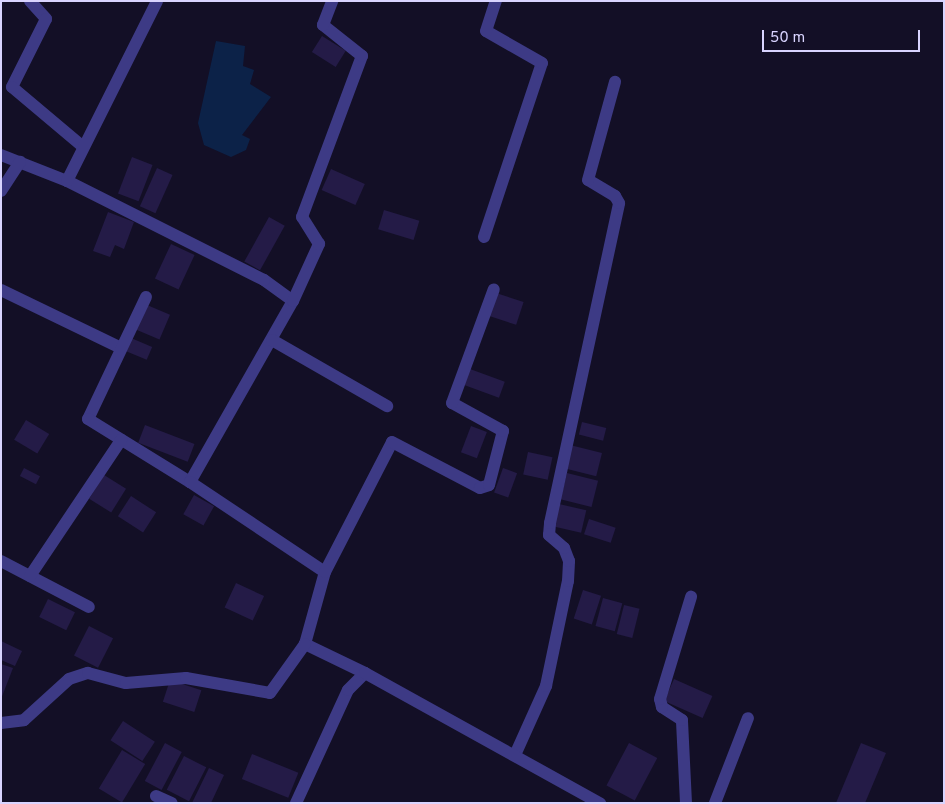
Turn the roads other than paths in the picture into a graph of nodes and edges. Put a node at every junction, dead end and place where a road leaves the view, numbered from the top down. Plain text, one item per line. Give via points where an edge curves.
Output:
1 (30, 1) edge
2 (157, 1) edge
3 (332, 1) edge
4 (496, 1) edge
5 (615, 82) dead end
6 (82, 146) junction
7 (1, 155) edge
8 (20, 162) junction
9 (66, 181) junction
10 (1, 191) edge
11 (484, 237) dead end
12 (494, 289) dead end
13 (1, 290) edge
14 (146, 297) dead end
15 (293, 301) junction
16 (272, 340) junction
17 (119, 347) junction
18 (387, 406) dead end
19 (121, 440) junction
20 (190, 482) junction
21 (1, 561) edge
22 (325, 572) junction
23 (30, 576) junction
24 (691, 597) dead end
25 (89, 607) dead end
26 (304, 644) junction
27 (365, 673) junction
28 (748, 718) dead end
29 (1, 723) edge
30 (515, 755) junction
31 (156, 796) dead end
32 (172, 803) edge
33 (296, 803) edge
34 (600, 803) edge
35 (686, 803) edge
36 (715, 803) edge

1 - 6 street via 46,19 12,87
2 - 6 street
3 - 15 street via 323,25 362,56 302,217 318,244
4 - 11 street via 486,31 542,64
5 - 30 street via 588,180 615,196 619,203 550,523 549,535 564,548 569,561 568,581 546,686
6 - 9 street
7 - 8 street
8 - 9 street
8 - 10 street
9 - 15 street via 264,280
12 - 22 street via 452,403 503,431 489,485 480,488 392,442
13 - 17 street
14 - 17 street
15 - 16 street
16 - 18 street
16 - 20 street
17 - 19 street via 88,415 91,423
19 - 20 street
19 - 23 street
20 - 22 street
21 - 23 street
22 - 26 street
23 - 25 street
24 - 35 street via 660,699 662,706 682,720
26 - 27 street
26 - 29 street via 270,693 186,678 126,683 79,674 24,720
27 - 30 street
27 - 33 street via 348,690
28 - 36 street
30 - 34 street
31 - 32 street

